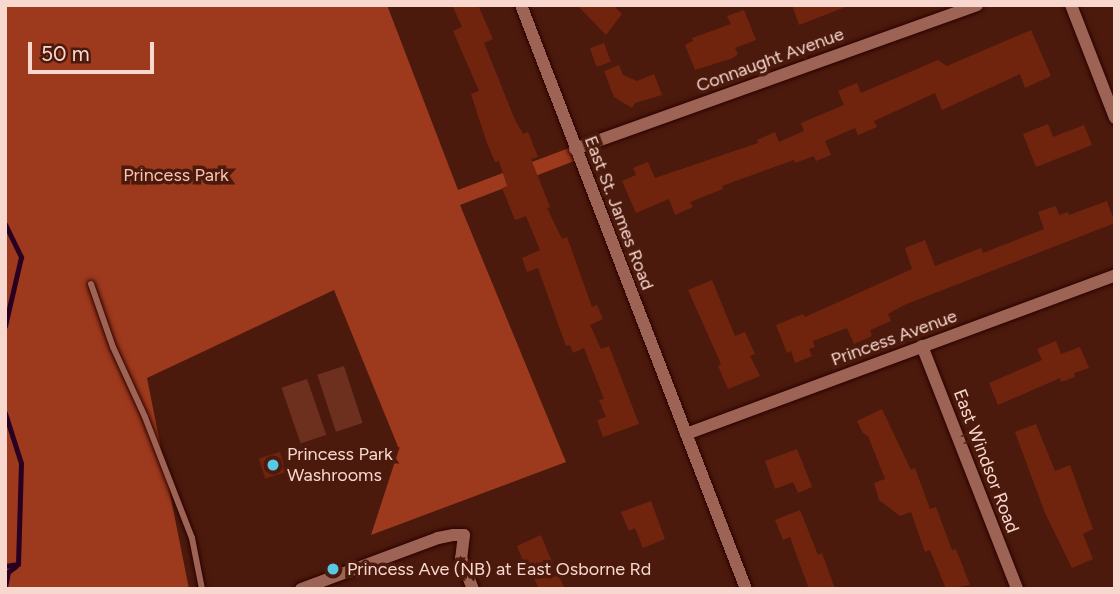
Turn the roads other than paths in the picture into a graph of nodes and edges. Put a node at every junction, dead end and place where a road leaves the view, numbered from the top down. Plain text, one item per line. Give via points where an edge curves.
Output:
1 (521, 5) edge
2 (976, 5) edge
3 (1071, 5) edge
4 (1115, 118) edge
5 (575, 149) junction
6 (1115, 275) edge
7 (91, 284) dead end
8 (922, 346) junction
9 (685, 433) junction
10 (202, 589) edge
11 (302, 589) edge
12 (473, 589) edge
13 (746, 589) edge
14 (1017, 589) edge

1 - 5 street, East St. James Road
2 - 5 street, Connaught Avenue
3 - 4 street
5 - 9 street, East St. James Road
6 - 8 street, Princess Avenue
7 - 10 lane via 192,538
8 - 9 street, Princess Avenue
8 - 14 street, East Windsor Road
9 - 13 street, East St. James Road
11 - 12 street via 438,538 464,535 461,558

